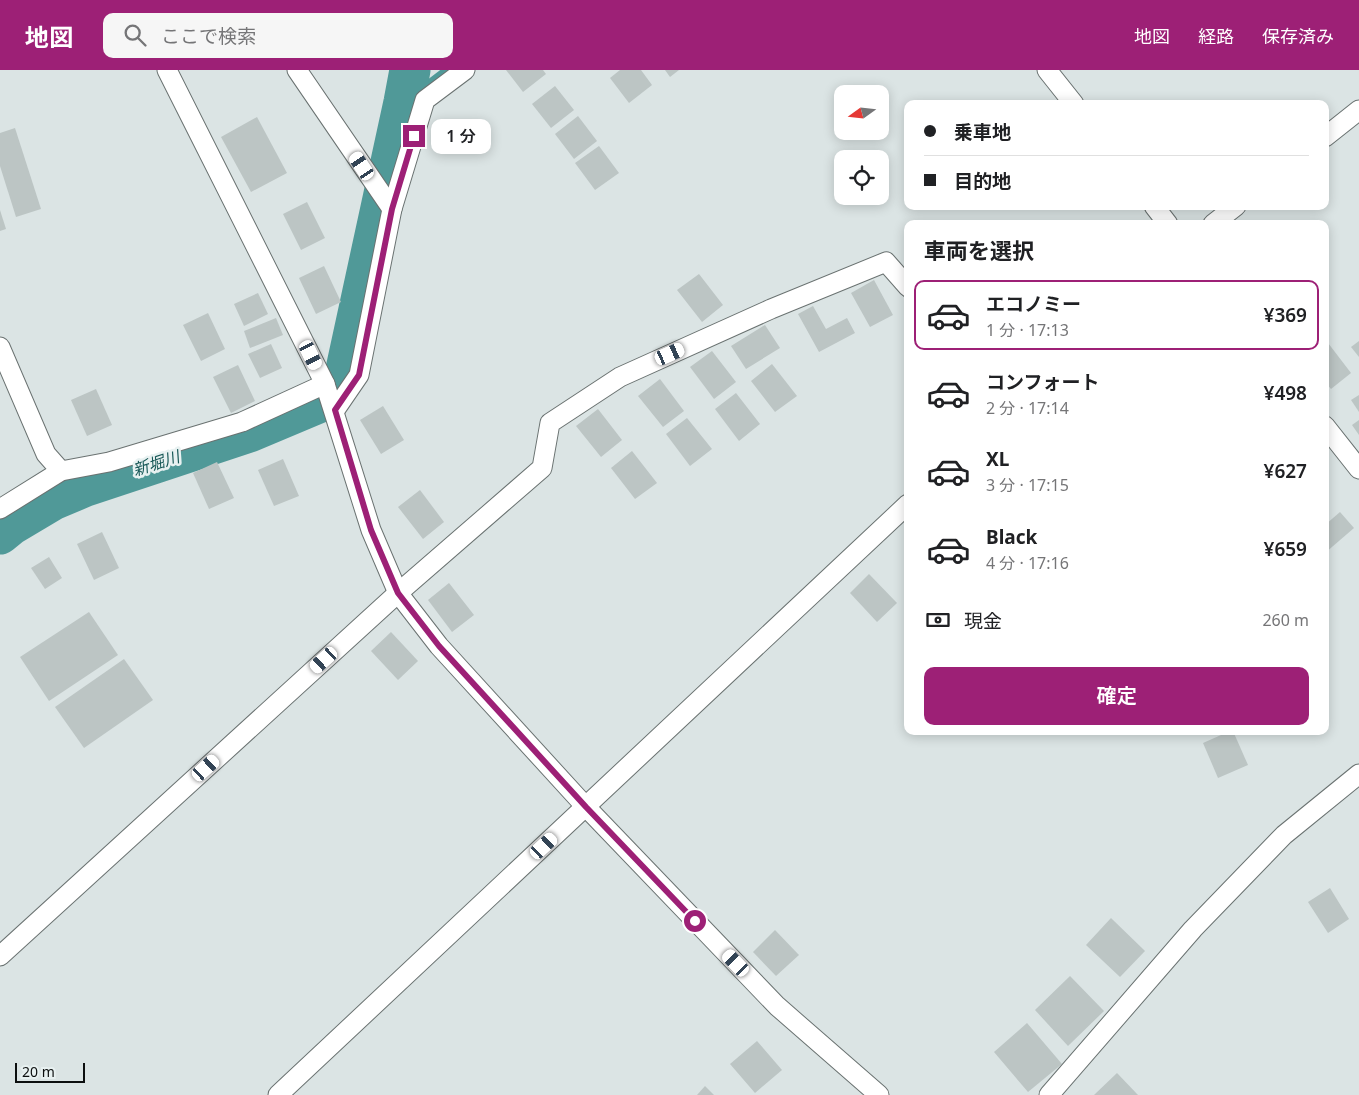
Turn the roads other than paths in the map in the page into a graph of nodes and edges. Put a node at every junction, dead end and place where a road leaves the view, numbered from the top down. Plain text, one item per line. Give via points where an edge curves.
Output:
1 (167, 70) edge
2 (297, 70) edge
3 (465, 70) edge
4 (1047, 70) edge
5 (1071, 100) edge
6 (1359, 110) edge
7 (1329, 134) edge
8 (391, 209) junction
9 (1157, 210) edge
10 (1231, 210) edge
11 (1165, 220) edge
12 (1218, 220) edge
13 (904, 282) edge
14 (0, 347) edge
15 (325, 384) junction
16 (335, 410) junction
17 (1329, 431) edge
18 (1359, 469) edge
19 (61, 471) junction
20 (904, 508) edge
21 (0, 509) edge
22 (398, 593) junction
23 (1359, 774) edge
24 (586, 807) junction
25 (0, 956) edge
26 (278, 1095) edge
27 (879, 1095) edge
28 (1049, 1095) edge

1 - 15 street
2 - 8 street
3 - 8 street via 425,100
4 - 5 street
6 - 7 street
8 - 16 street via 359,375
9 - 11 street
10 - 12 street
13 - 22 street via 886,262 620,377 550,423 542,468
14 - 19 street via 46,454
15 - 16 street
15 - 19 street via 242,422 109,462
16 - 22 street via 371,530
17 - 18 street
19 - 21 street
20 - 24 street
22 - 24 street via 439,646
22 - 25 street
23 - 28 street via 1284,835 1212,909
24 - 26 street
24 - 27 street via 777,1006

